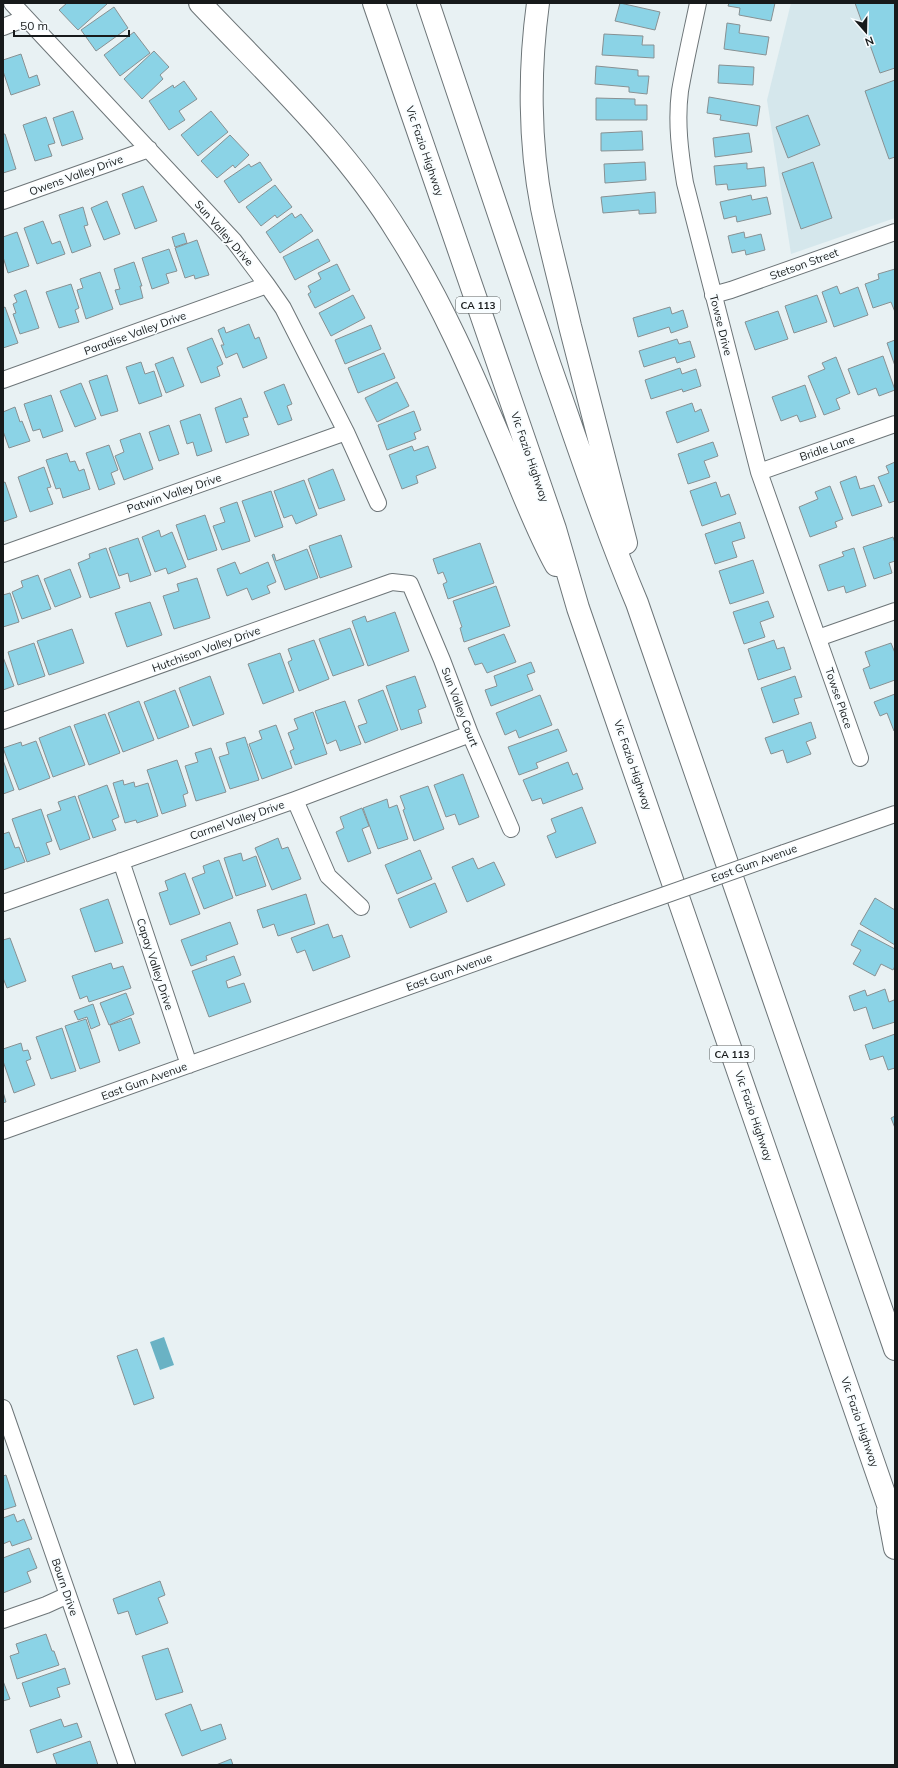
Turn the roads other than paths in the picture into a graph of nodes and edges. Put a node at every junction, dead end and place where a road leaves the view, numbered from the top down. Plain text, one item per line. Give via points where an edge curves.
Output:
1 (12, 3) edge
2 (200, 3) edge
3 (374, 3) edge
4 (428, 3) edge
5 (538, 3) edge
6 (698, 3) edge
7 (26, 18) junction
8 (3, 27) edge
9 (149, 149) junction
10 (3, 201) edge
11 (895, 232) edge
12 (267, 285) junction
13 (713, 295) junction
14 (3, 380) edge
15 (895, 424) edge
16 (346, 432) junction
17 (759, 472) junction
18 (378, 503) dead end
19 (3, 554) edge
20 (410, 584) joint
21 (637, 603) junction
22 (578, 608) junction
23 (895, 611) edge
24 (818, 638) junction
25 (3, 721) edge
26 (470, 734) junction
27 (860, 758) dead end
28 (295, 800) junction
29 (895, 814) edge
30 (511, 829) dead end
31 (121, 861) junction
32 (3, 903) edge
33 (361, 907) dead end
34 (189, 1065) junction
35 (3, 1131) edge
36 (895, 1348) edge
37 (3, 1408) edge
38 (886, 1500) junction
39 (895, 1525) edge
40 (895, 1548) edge
41 (68, 1595) junction
42 (3, 1620) edge
43 (128, 1765) edge

1 - 7 street, Sun Valley Drive
2 - 22 highway via 331,142 354,169 399,234 450,328 483,398 539,534
3 - 22 highway, Vic Fazio Highway / CA 113 via 555,529
4 - 21 highway via 489,190 561,397 615,550
5 - 21 highway via 533,99 541,201 580,366 627,546
6 - 13 street, Towse Drive via 680,92 679,150
7 - 8 street
7 - 9 street, Sun Valley Drive
9 - 10 street, Owens Valley Drive
9 - 12 street, Sun Valley Drive via 234,241
11 - 13 street, Stetson Street
12 - 14 street, Paradise Valley Drive
12 - 16 street, Sun Valley Drive via 283,308
13 - 17 street, Towse Drive
15 - 17 street, Bridle Lane
16 - 18 street, Sun Valley Drive
16 - 19 street, Patwin Valley Drive
17 - 24 street, Towse Drive
20 - 25 street, Hutchison Valley Drive via 392,582
20 - 26 street, Sun Valley Court
21 - 36 highway
22 - 38 highway, Vic Fazio Highway / CA 113
23 - 24 street
24 - 27 street, Towse Place
26 - 28 street, Carmel Valley Drive
26 - 30 street, Sun Valley Court
28 - 31 street, Carmel Valley Drive
28 - 33 street via 328,876
29 - 34 street, East Gum Avenue, bridge
31 - 32 street, Carmel Valley Drive
31 - 34 street, Capay Valley Drive
34 - 35 street, East Gum Avenue
37 - 41 street, Bourn Drive
38 - 39 highway, Vic Fazio Highway / CA 113
38 - 40 highway
41 - 42 street
41 - 43 street, Bourn Drive

